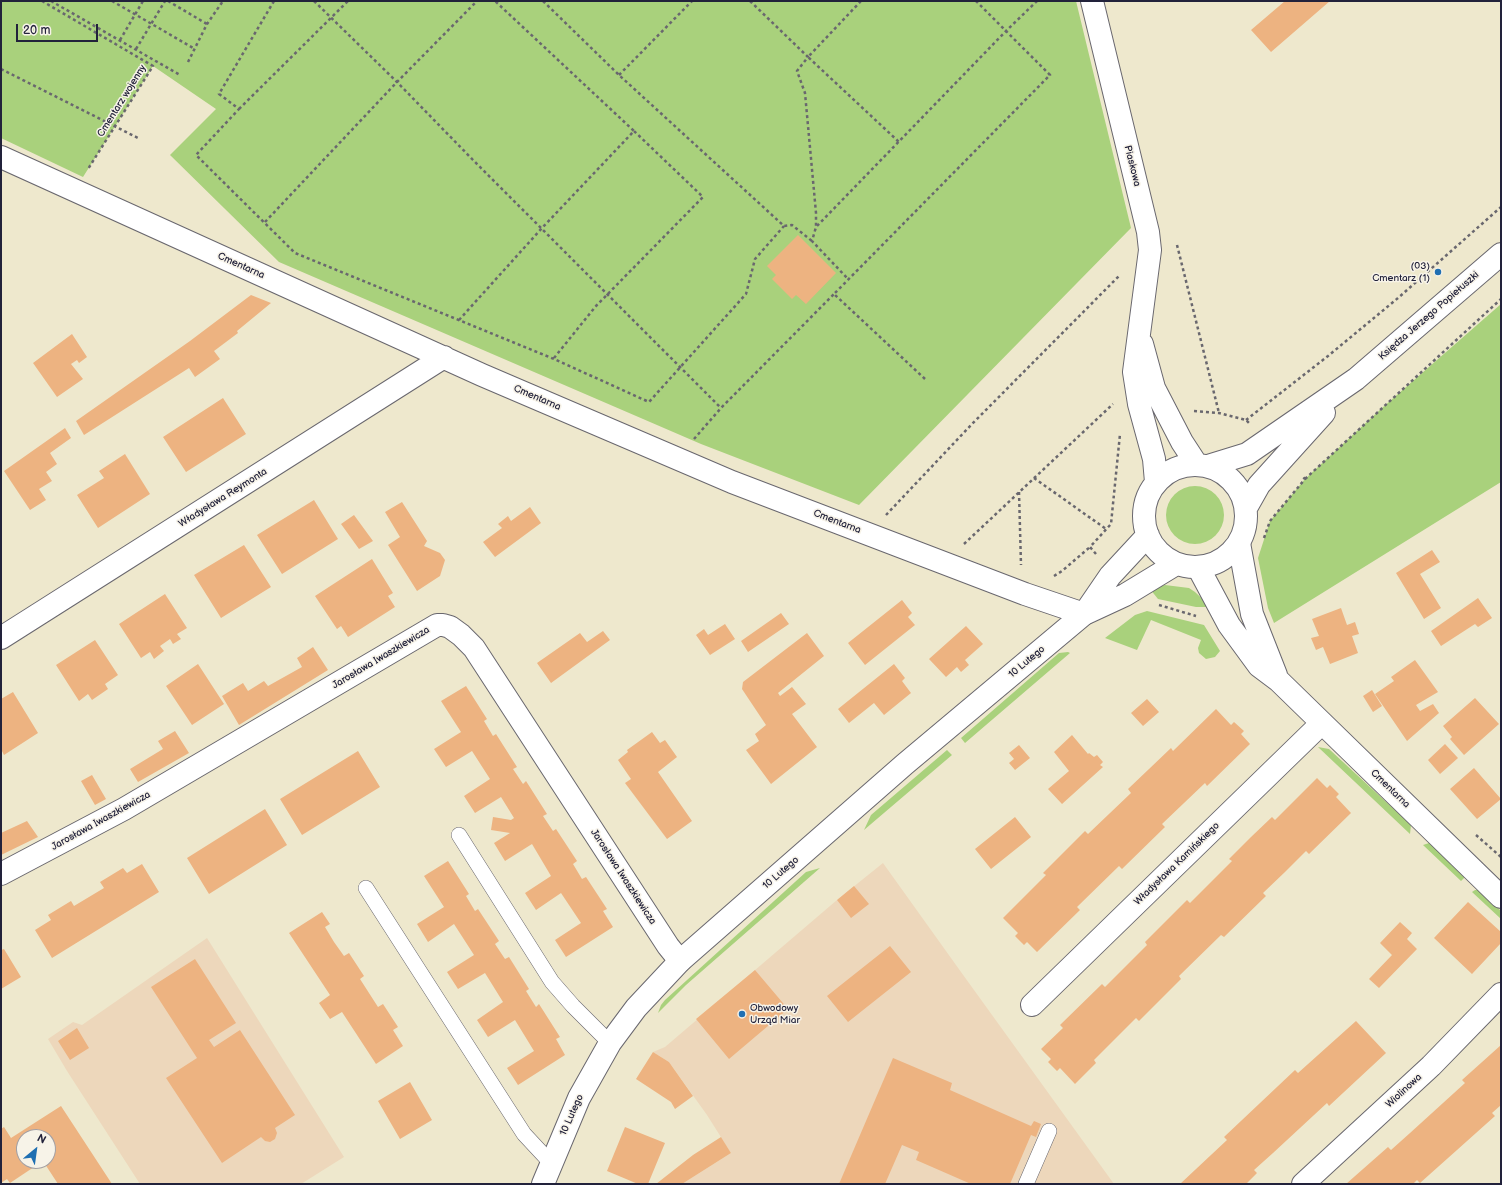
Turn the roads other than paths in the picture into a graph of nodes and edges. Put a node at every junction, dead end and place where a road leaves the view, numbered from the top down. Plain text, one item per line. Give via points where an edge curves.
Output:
1 (1092, 1) edge
2 (1, 158) edge
3 (1501, 254) edge
4 (1139, 333) junction
5 (444, 358) junction
6 (1356, 379) junction
7 (1203, 466) junction
8 (1156, 482) junction
9 (1246, 508) junction
10 (1148, 535) junction
11 (1238, 543) junction
12 (1176, 564) junction
13 (1198, 567) junction
14 (1084, 614) junction
15 (1, 638) edge
16 (1279, 681) junction
17 (1322, 723) junction
18 (459, 836) dead end
19 (1, 874) edge
20 (366, 888) dead end
21 (1501, 897) edge
22 (680, 961) junction
23 (1501, 994) edge
24 (1032, 1005) dead end
25 (610, 1042) junction
26 (1049, 1131) dead end
27 (552, 1163) junction
28 (543, 1184) edge
29 (1026, 1184) edge
30 (1303, 1184) edge

1 - 4 street, Piaskowa via 1148,232 1150,250
2 - 5 street, Cmentarna
3 - 6 street, Księdza Jerzego Popiełuszki
4 - 7 street, Piaskowa via 1154,388 1182,442
4 - 8 street, Piaskowa via 1134,372 1140,410 1154,459
5 - 14 street, Cmentarna via 732,482 1024,594
5 - 15 street, Władysława Reymonta
6 - 7 street, Księdza Jerzego Popiełuszki via 1247,454
6 - 9 street, Księdza Jerzego Popiełuszki via 1264,479
7 - 8 street via 1192,465 1176,469
7 - 9 street via 1222,473 1235,483
8 - 10 street via 1145,504 1144,520
9 - 11 street via 1245,529
10 - 12 street via 1156,549
10 - 14 street via 1110,576
11 - 13 street via 1228,555 1214,564
11 - 16 street, Cmentarna via 1252,614
12 - 13 street
12 - 14 street via 1125,596
13 - 16 street, Cmentarna via 1229,625 1259,666
14 - 22 street, 10 Lutego via 905,764
16 - 17 street, Cmentarna
17 - 21 street, Cmentarna
17 - 24 street, Władysława Kamińskiego
18 - 25 lane via 552,982
19 - 22 street, Jarosława Iwaszkiewicza via 124,809 437,625 443,625 461,635 474,648
20 - 27 lane via 524,1134
22 - 25 street, 10 Lutego via 636,1008
23 - 30 street, Wiolinowa via 1431,1066
25 - 27 street, 10 Lutego via 579,1098
26 - 29 lane
27 - 28 street, 10 Lutego

